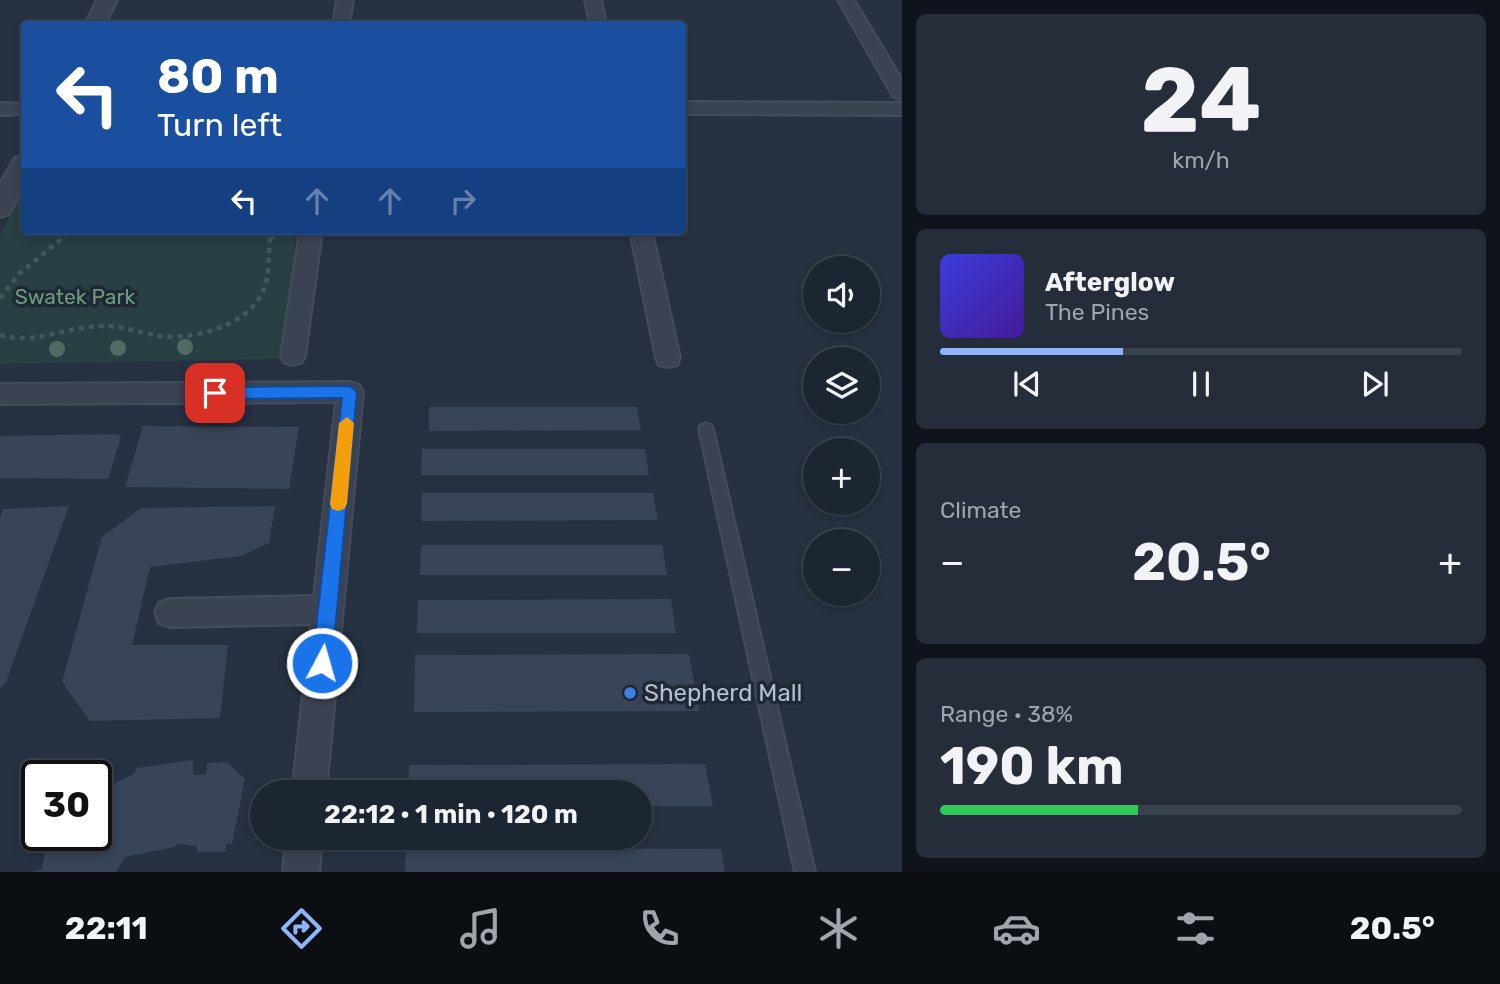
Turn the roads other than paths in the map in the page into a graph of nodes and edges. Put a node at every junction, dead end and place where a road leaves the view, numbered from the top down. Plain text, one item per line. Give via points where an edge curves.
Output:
1 (107, 0) edge
2 (345, 0) edge
3 (593, 0) edge
4 (846, 0) edge
5 (96, 21) edge
6 (342, 21) edge
7 (597, 21) edge
8 (901, 96) edge
9 (686, 108) edge
10 (0, 109) edge
11 (21, 109) edge
12 (901, 109) edge
13 (21, 169) edge
14 (0, 208) edge
15 (310, 235) edge
16 (643, 235) edge
17 (293, 356) dead end
18 (668, 358) dead end
19 (0, 394) edge
20 (706, 429) dead end
21 (327, 610) junction
22 (170, 613) dead end
23 (310, 780) edge
24 (303, 850) edge
25 (301, 872) edge
26 (805, 872) edge

1 - 5 street
2 - 6 street
3 - 7 street
4 - 8 street
9 - 12 street
10 - 11 street
13 - 14 street
15 - 17 street
16 - 18 street
19 - 21 street via 350,392
20 - 26 lane
21 - 22 street
21 - 23 street
24 - 25 street

